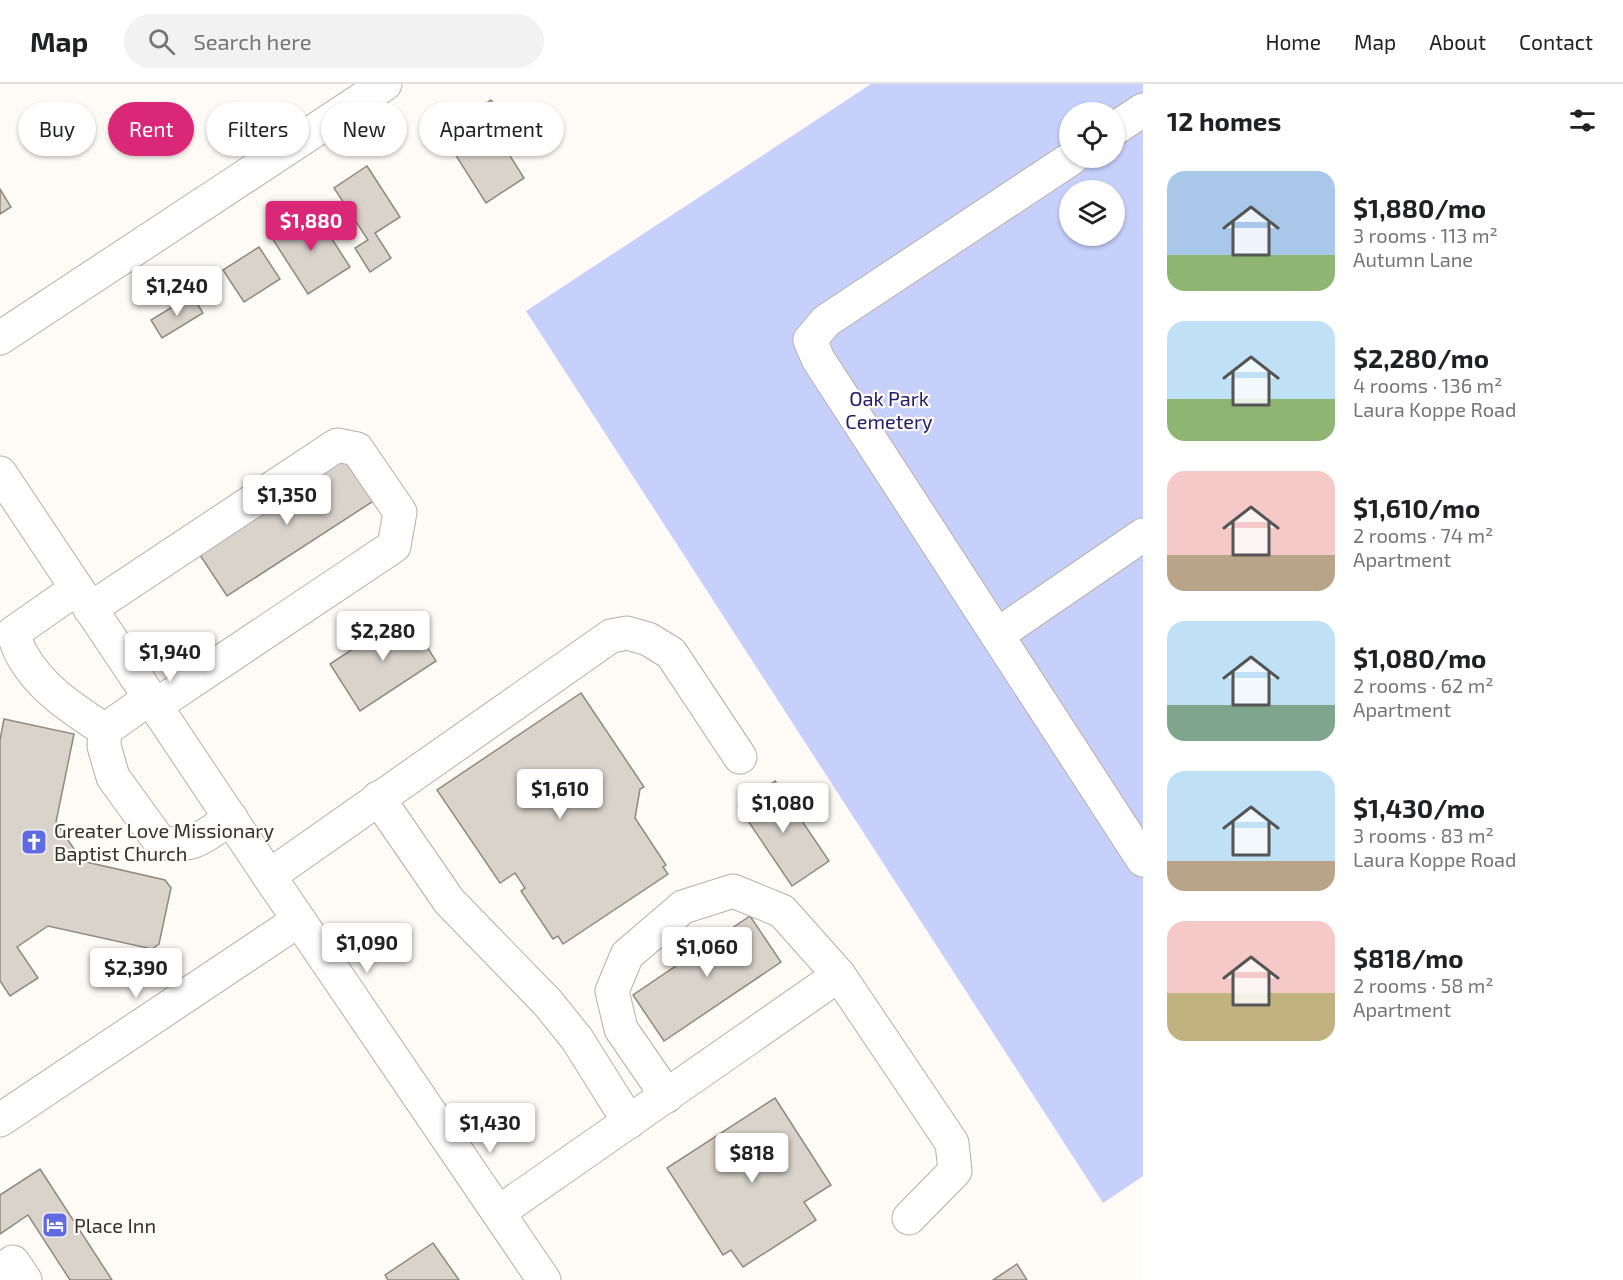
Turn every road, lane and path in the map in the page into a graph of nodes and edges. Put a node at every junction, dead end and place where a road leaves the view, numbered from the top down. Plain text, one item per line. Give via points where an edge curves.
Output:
1 (385, 84) edge
2 (1143, 110) edge
3 (1125, 122) edge
4 (1059, 167) edge
5 (0, 338) edge
6 (0, 473) edge
7 (1143, 535) edge
8 (83, 599) junction
9 (997, 635) junction
10 (153, 702) junction
11 (105, 730) junction
12 (741, 757) dead end
13 (378, 798) junction
14 (231, 818) junction
15 (1143, 860) edge
16 (268, 876) junction
17 (299, 920) junction
18 (839, 975) junction
19 (667, 1096) junction
20 (0, 1120) edge
21 (629, 1122) junction
22 (499, 1212) junction
23 (909, 1218) dead end
24 (0, 1271) edge
25 (25, 1280) edge
26 (544, 1280) edge

1 - 5 street
2 - 3 street
4 - 9 street via 826,321 810,340 818,359
6 - 8 street
7 - 9 street
8 - 10 street
8 - 10 street via 337,445 357,449 400,512 394,546
8 - 11 street via 13,633 22,655 44,684
9 - 15 street
10 - 11 street
10 - 14 street
11 - 14 street via 104,746 113,777 160,842 176,845 196,841
12 - 13 street via 671,653 648,639 627,633 611,636
13 - 16 street
13 - 21 street via 449,901 548,1003 577,1039
14 - 16 street
16 - 17 street
17 - 20 street
17 - 22 street
18 - 19 street
18 - 19 street via 782,911 733,891 683,907 627,955 612,991 621,1029
18 - 23 street via 952,1143 955,1172
19 - 21 street
21 - 22 street
22 - 26 street
24 - 25 street via 13,1262

